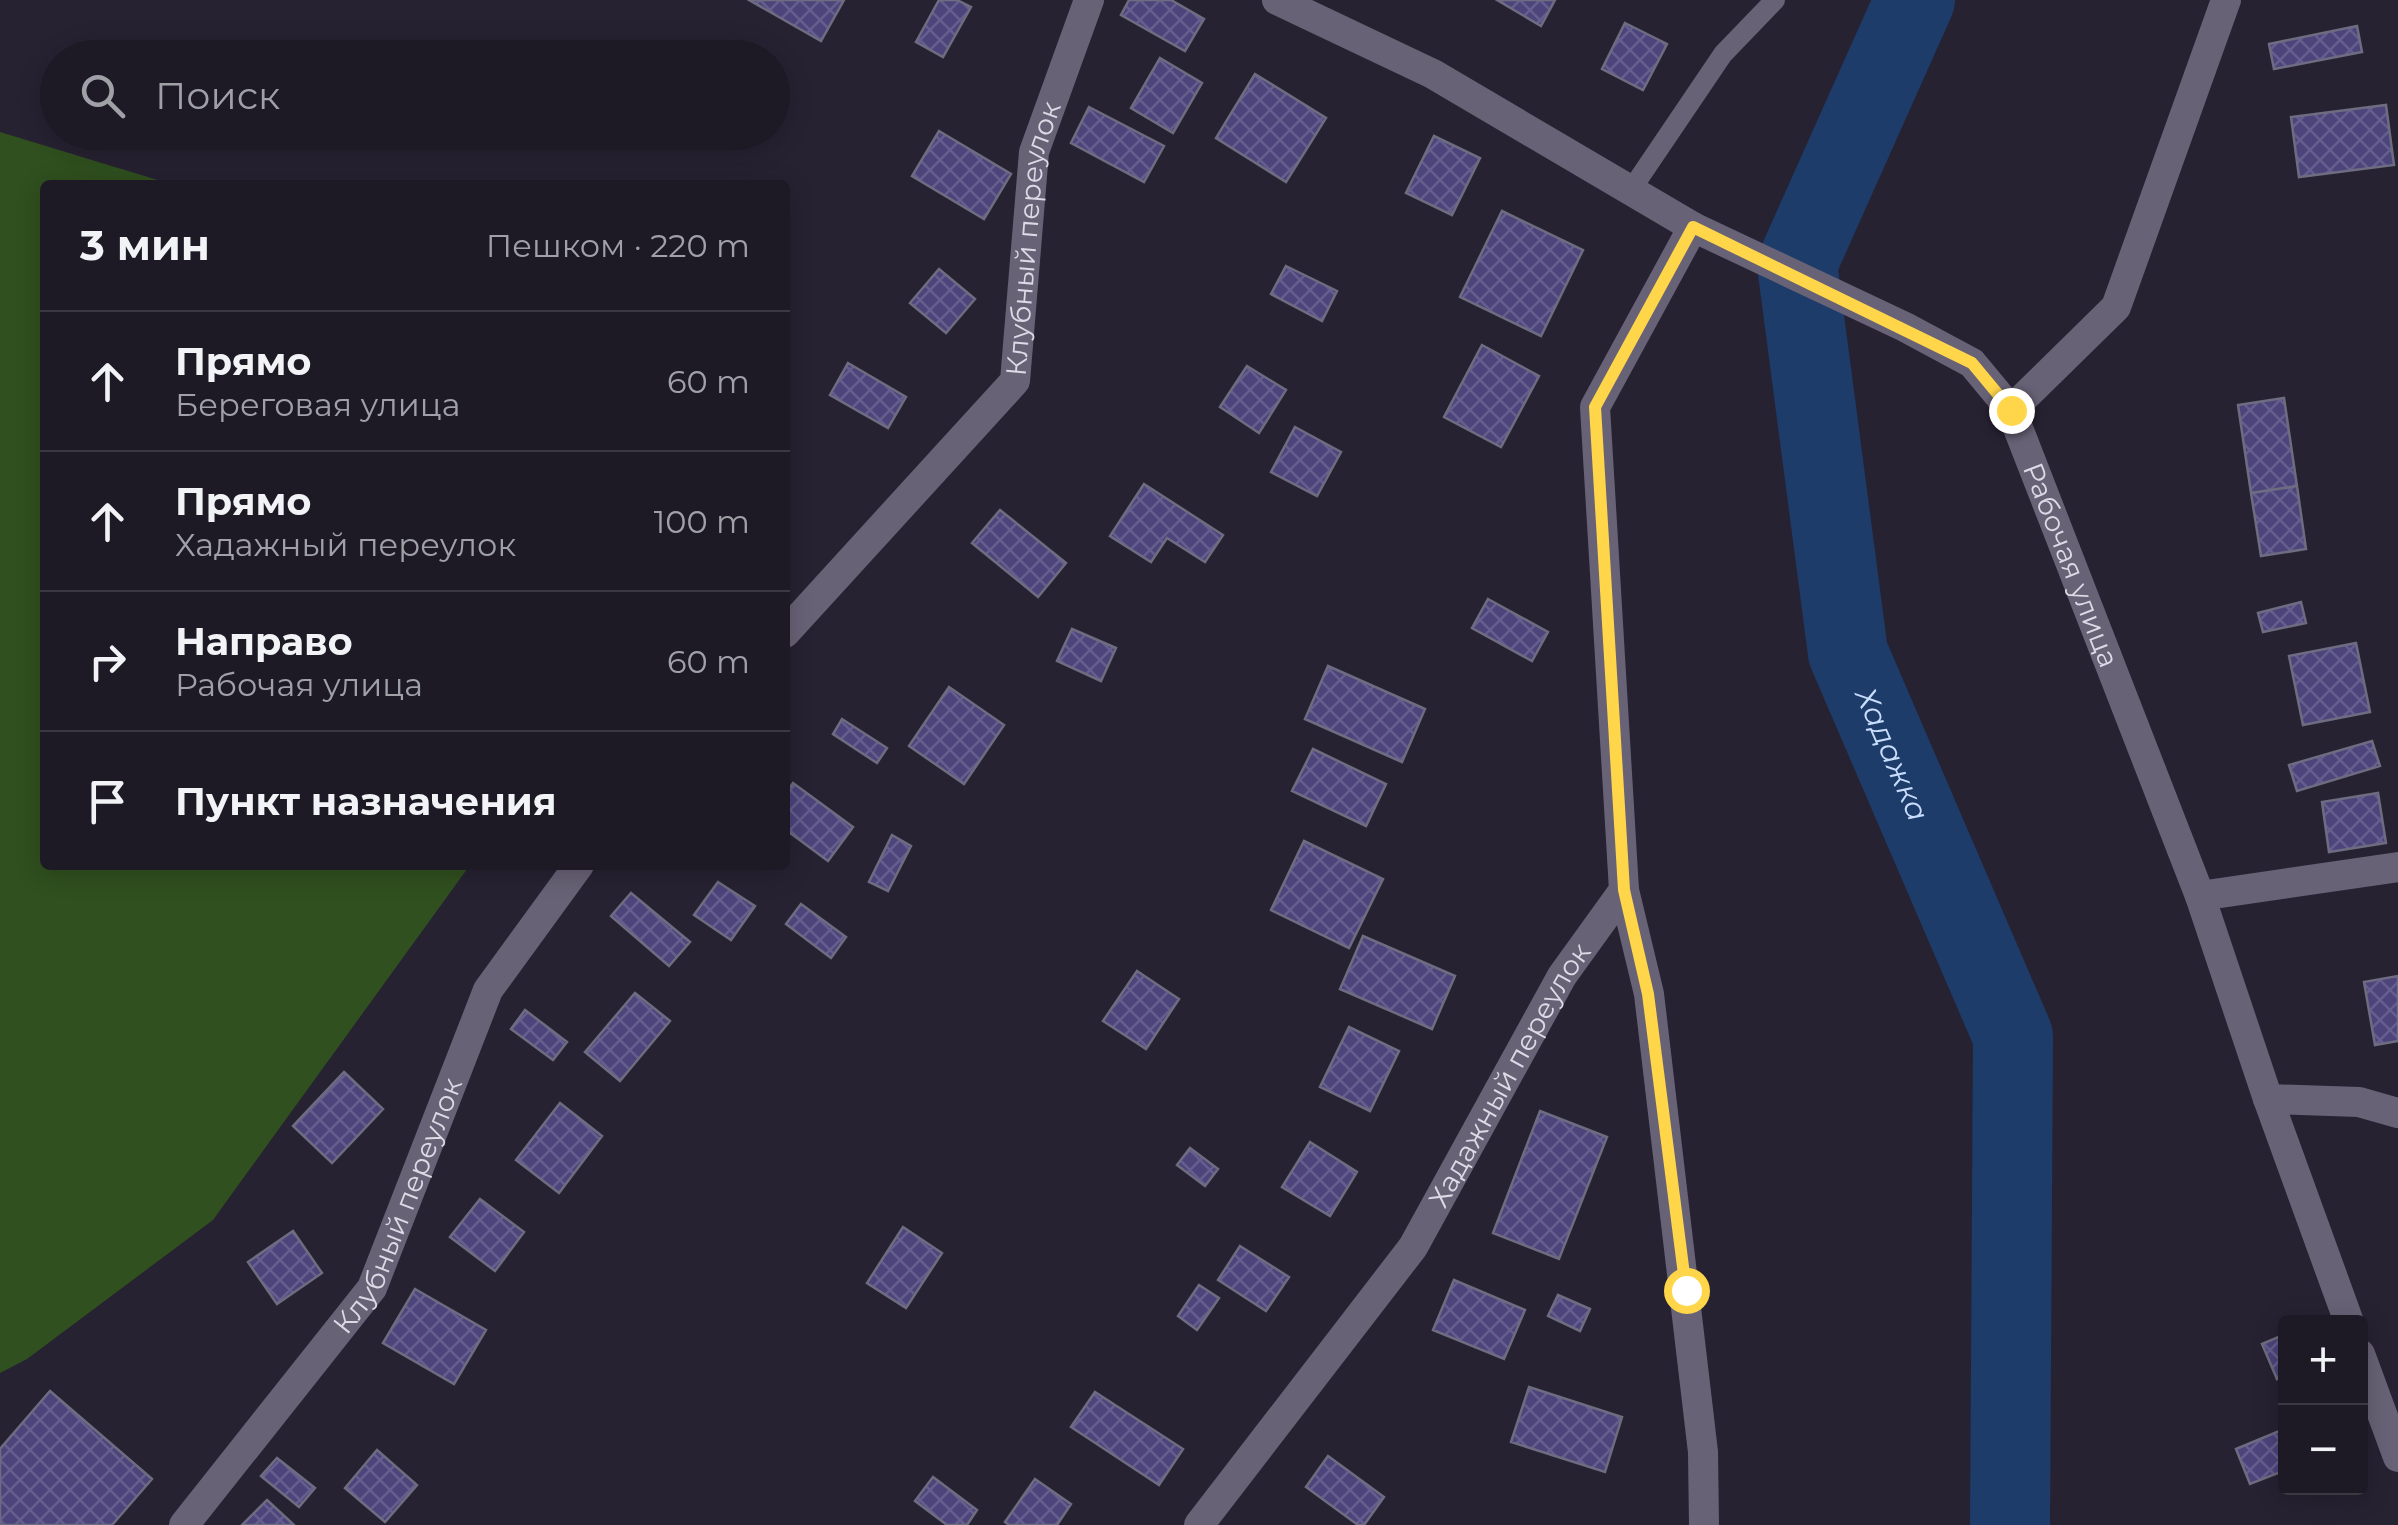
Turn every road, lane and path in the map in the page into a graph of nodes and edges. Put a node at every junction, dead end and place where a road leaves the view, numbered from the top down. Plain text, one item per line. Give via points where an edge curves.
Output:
1 (1089, 0) edge
2 (1277, 0) edge
3 (1775, 0) edge
4 (2226, 0) edge
5 (1631, 190) junction
6 (1693, 227) junction
7 (2011, 410) junction
8 (790, 628) edge
9 (2398, 867) edge
10 (574, 870) edge
11 (1624, 890) junction
12 (2200, 896) junction
13 (2268, 1100) junction
14 (2398, 1113) edge
15 (2346, 1315) edge
16 (2368, 1376) edge
17 (2398, 1457) edge
18 (184, 1525) edge
19 (1199, 1525) edge
20 (1704, 1525) edge

1 - 8 street, Клубный переулок via 1034,152 1015,382
2 - 5 street, Рабочая улица via 1433,74
3 - 5 lane via 1724,54
4 - 7 street via 2116,307
5 - 6 street, Рабочая улица
6 - 7 street, Рабочая улица via 1972,363
6 - 11 street via 1595,407
7 - 12 street, Рабочая улица
9 - 12 street
10 - 18 street, Клубный переулок via 488,990 372,1288
11 - 19 street, Хадажный переулок via 1562,976 1414,1247
11 - 20 street via 1648,994 1671,1172 1704,1452
12 - 13 street, Рабочая улица
13 - 14 street via 2359,1102
13 - 15 street, Рабочая улица
16 - 17 street

